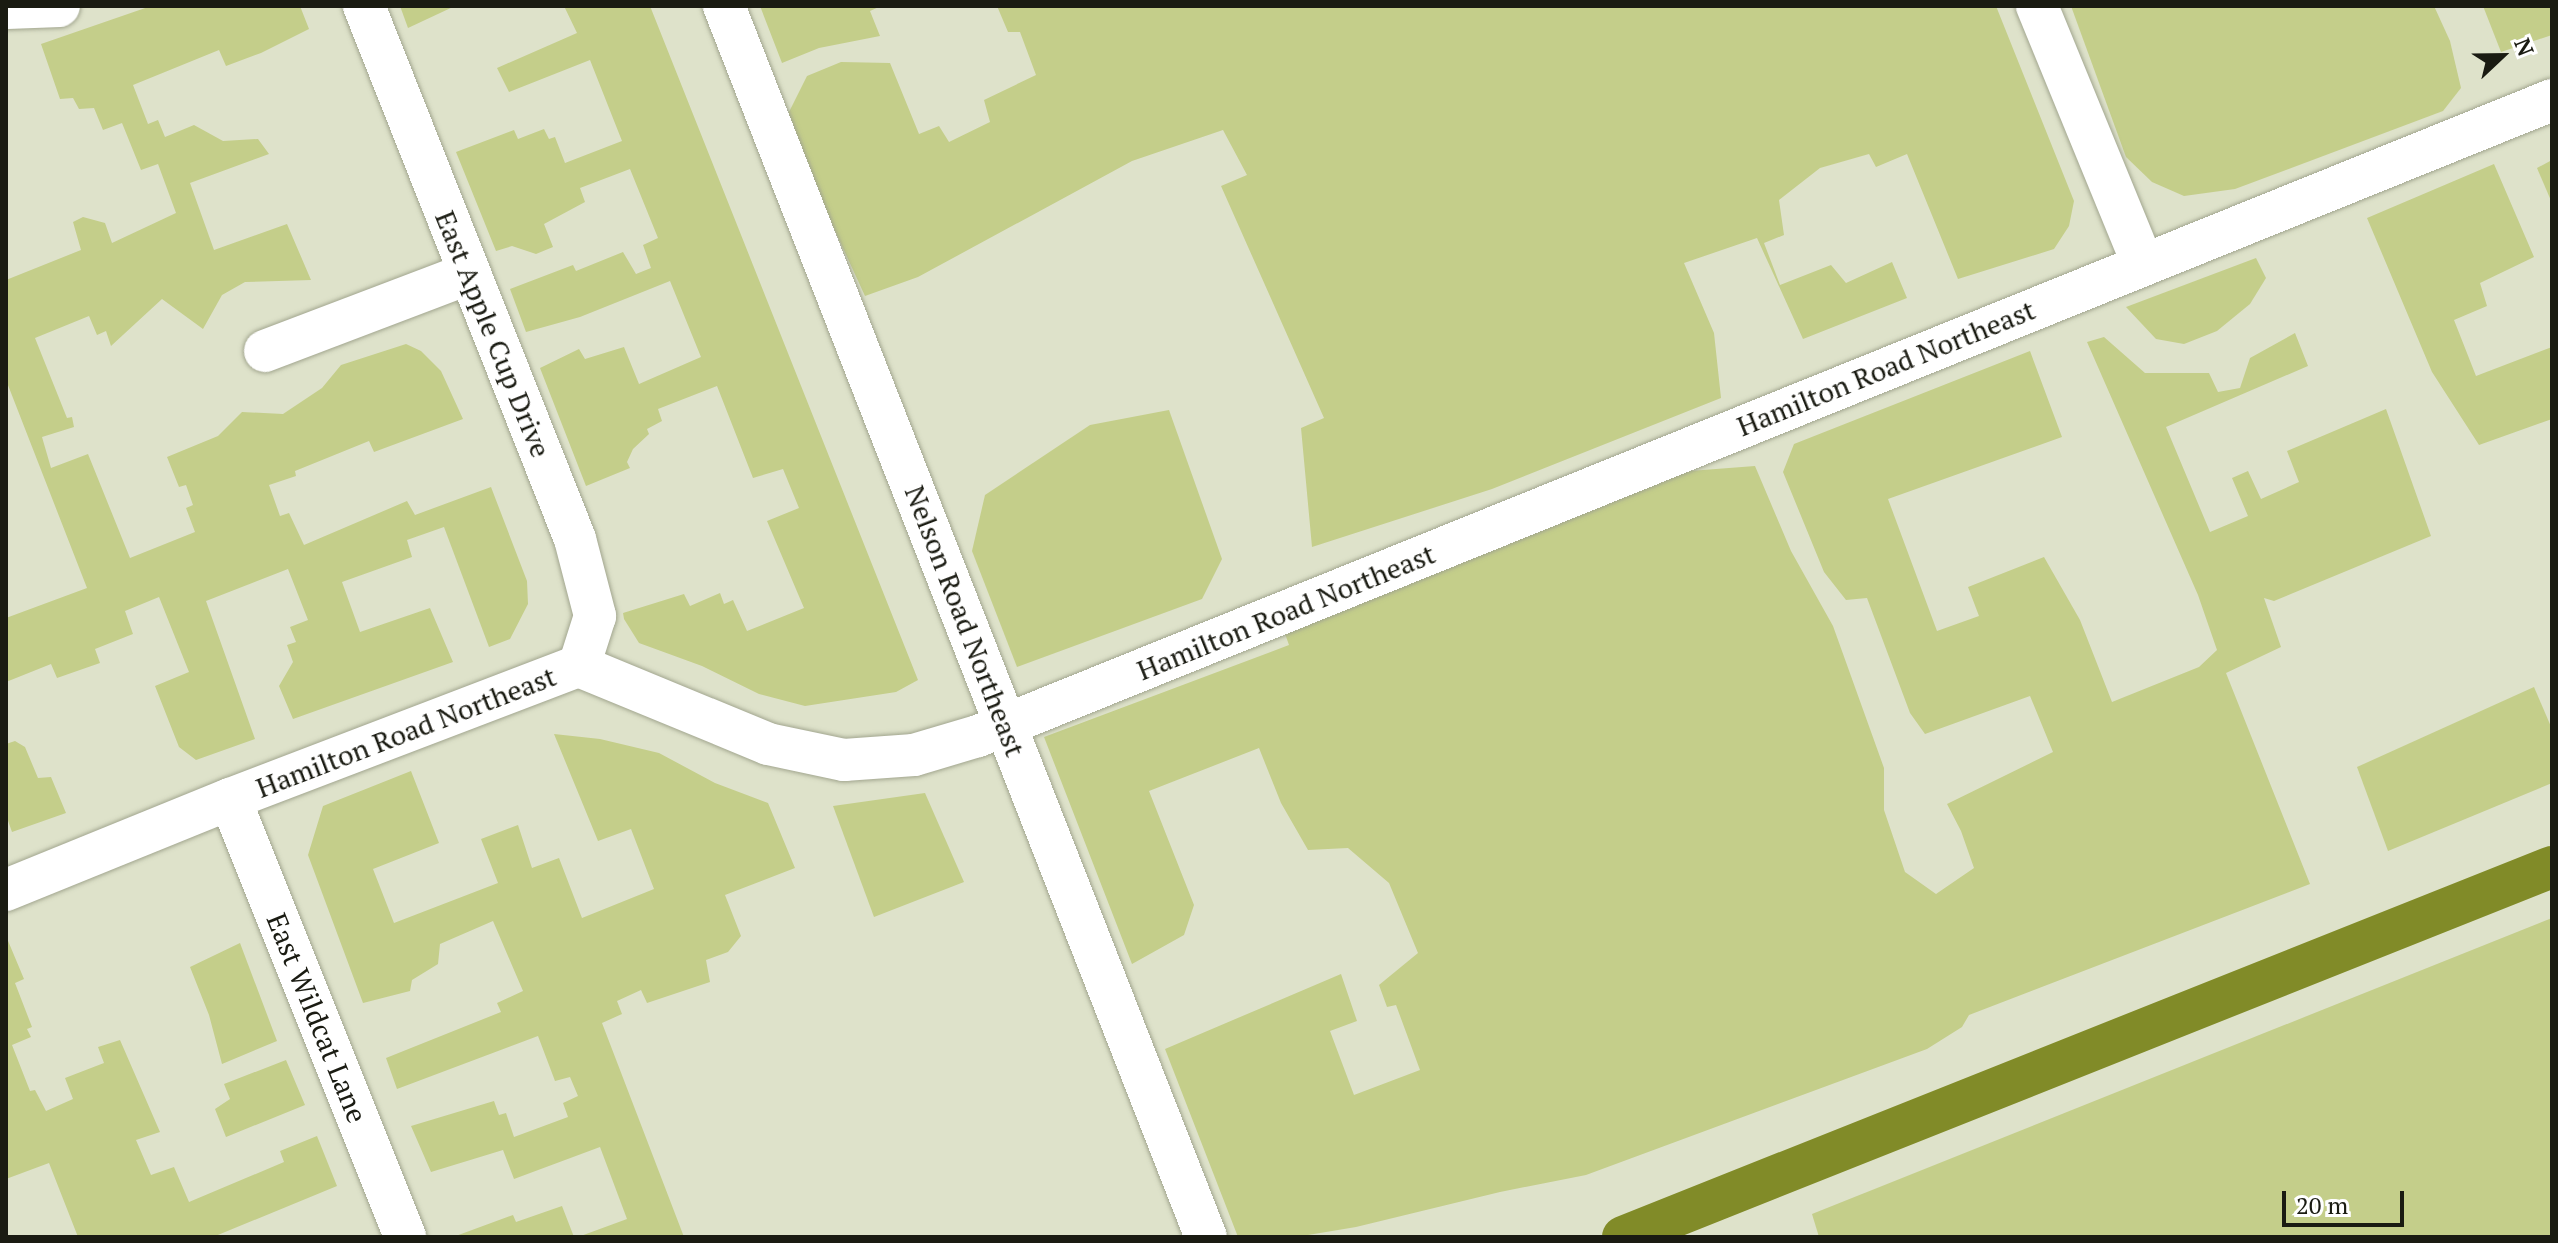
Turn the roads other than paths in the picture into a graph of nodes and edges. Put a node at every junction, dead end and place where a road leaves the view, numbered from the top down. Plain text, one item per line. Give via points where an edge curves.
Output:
1 (59, 6) edge
2 (364, 6) edge
3 (724, 6) edge
4 (2037, 6) edge
5 (6, 8) edge
6 (2552, 100) edge
7 (2143, 264) junction
8 (468, 274) junction
9 (265, 351) dead end
10 (579, 666) junction
11 (1006, 725) junction
12 (230, 799) junction
13 (6, 890) edge
14 (405, 1237) edge
15 (1206, 1237) edge

1 - 5 street
2 - 8 street, East Apple Cup Drive
3 - 11 street, Nelson Road Northeast
4 - 7 street
6 - 7 street, Hamilton Road Northeast
7 - 11 street, Hamilton Road Northeast
8 - 9 street
8 - 10 street, East Apple Cup Drive via 575,539 595,616
10 - 11 street, Hamilton Road Northeast via 768,744 844,760 914,755
10 - 12 street, Hamilton Road Northeast
11 - 15 street, Nelson Road Northeast
12 - 13 street, Hamilton Road Northeast
12 - 14 street, East Wildcat Lane

